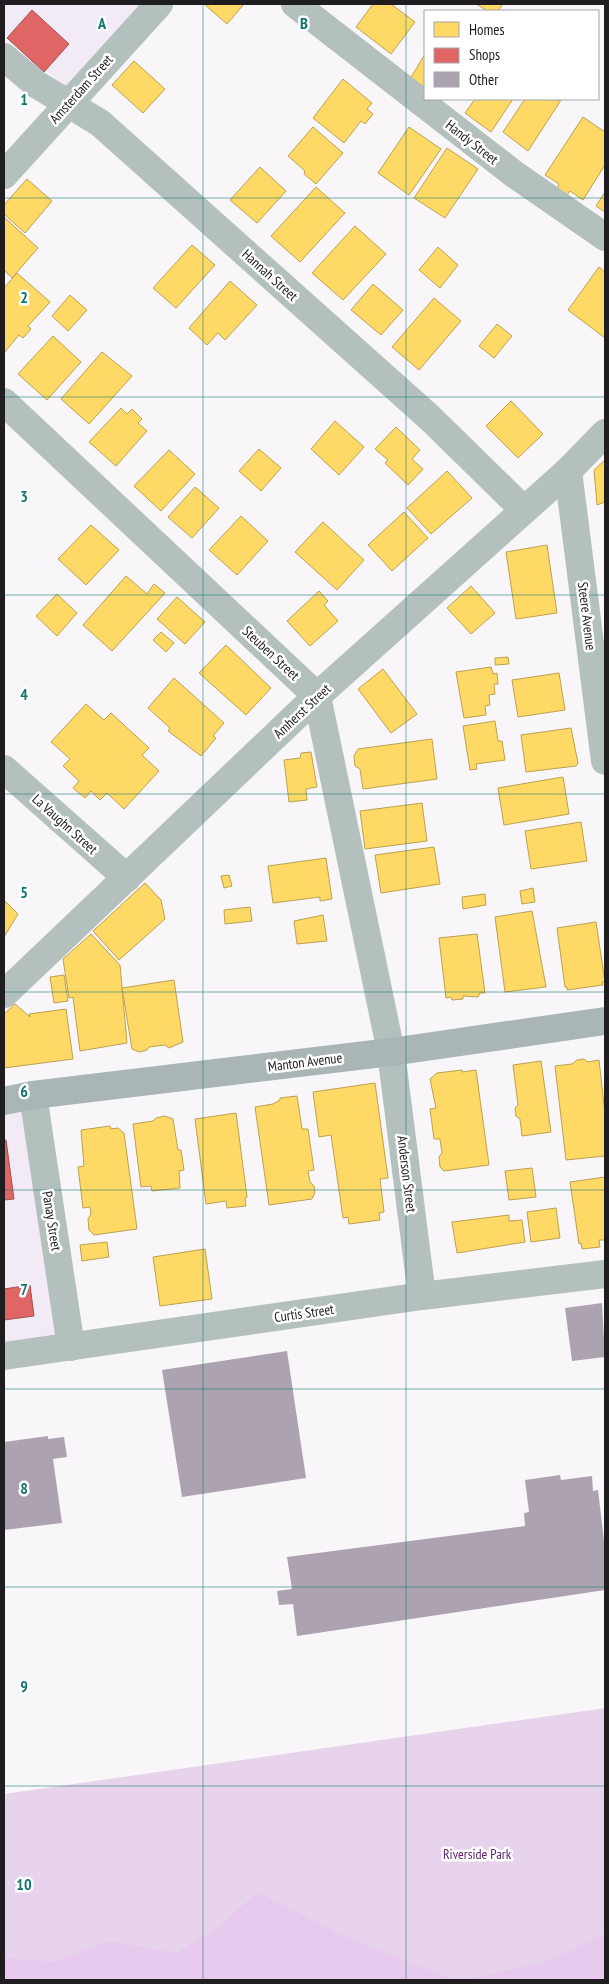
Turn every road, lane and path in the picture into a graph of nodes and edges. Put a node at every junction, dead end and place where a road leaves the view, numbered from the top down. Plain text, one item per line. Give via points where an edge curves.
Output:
1 (159, 4) edge
2 (295, 4) edge
3 (4, 57) edge
4 (69, 102) junction
5 (4, 175) edge
6 (605, 237) edge
7 (4, 402) edge
8 (605, 433) edge
9 (568, 471) junction
10 (524, 510) junction
11 (317, 696) junction
12 (605, 761) edge
13 (4, 769) edge
14 (127, 878) junction
15 (4, 994) edge
16 (605, 1021) edge
17 (391, 1052) junction
18 (33, 1094) junction
19 (4, 1101) edge
20 (605, 1274) edge
21 (422, 1296) junction
22 (71, 1347) junction
23 (4, 1356) edge

1 - 4 street, Amsterdam Street
2 - 6 street, Handy Street via 514,174
3 - 4 street, Hannah Street via 36,84
4 - 5 street, Amsterdam Street
4 - 10 street, Hannah Street via 100,123 386,378
7 - 11 street, Steuben Street
8 - 9 street, Amherst Street
9 - 10 street, Amherst Street
9 - 12 street, Steere Avenue
10 - 11 street, Amherst Street
11 - 14 street, Amherst Street
11 - 17 street
13 - 14 street, La Vaughn Street
14 - 15 street, Amherst Street
16 - 17 main road, Manton Avenue
17 - 18 main road, Manton Avenue
17 - 21 street, Anderson Street
18 - 19 main road, Manton Avenue
18 - 22 street, Panay Street
20 - 21 street, Curtis Street
21 - 22 street, Curtis Street
22 - 23 street, Curtis Street

